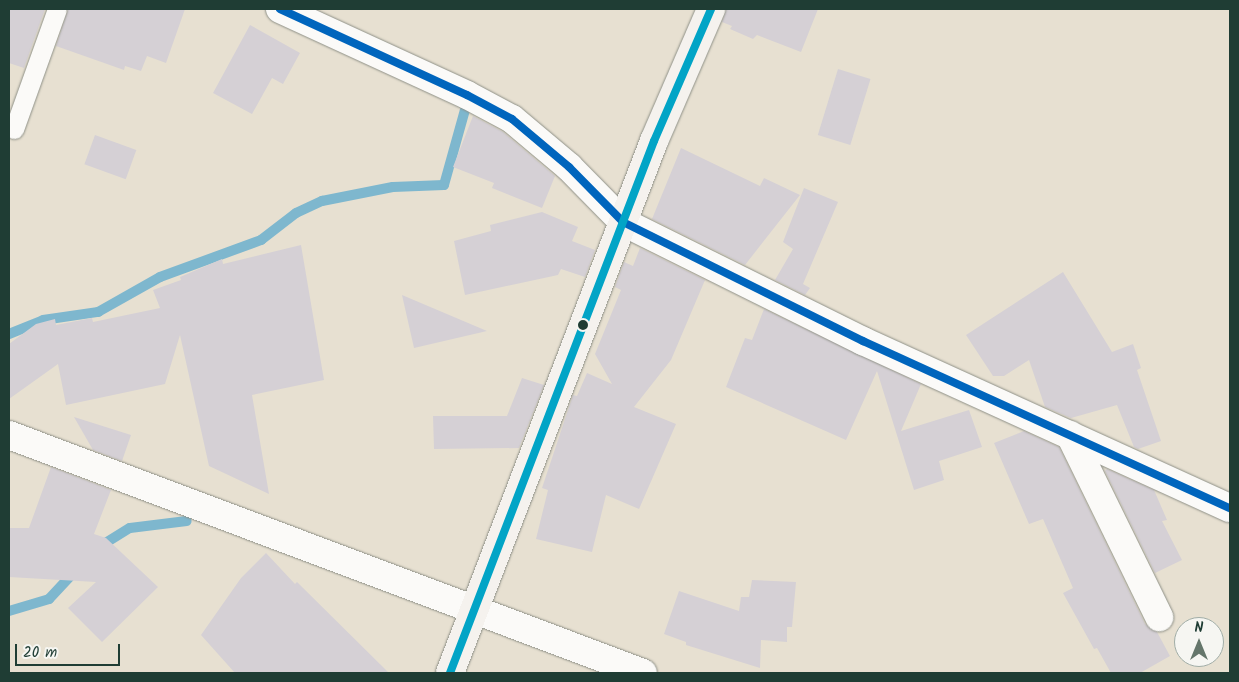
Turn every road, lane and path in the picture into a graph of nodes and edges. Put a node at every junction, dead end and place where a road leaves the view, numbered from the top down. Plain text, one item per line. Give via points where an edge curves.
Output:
1 (57, 9) edge
2 (280, 9) edge
3 (711, 9) edge
4 (14, 129) dead end
5 (623, 222) junction
6 (9, 435) edge
7 (1070, 435) junction
8 (1230, 508) edge
9 (474, 610) junction
10 (1159, 617) dead end
11 (450, 673) edge
12 (643, 673) edge

1 - 4 lane
2 - 5 street via 512,119 569,167
3 - 5 main road
5 - 7 street via 863,341
5 - 9 main road
6 - 9 street
7 - 8 street
7 - 10 street
9 - 11 main road
9 - 12 street

